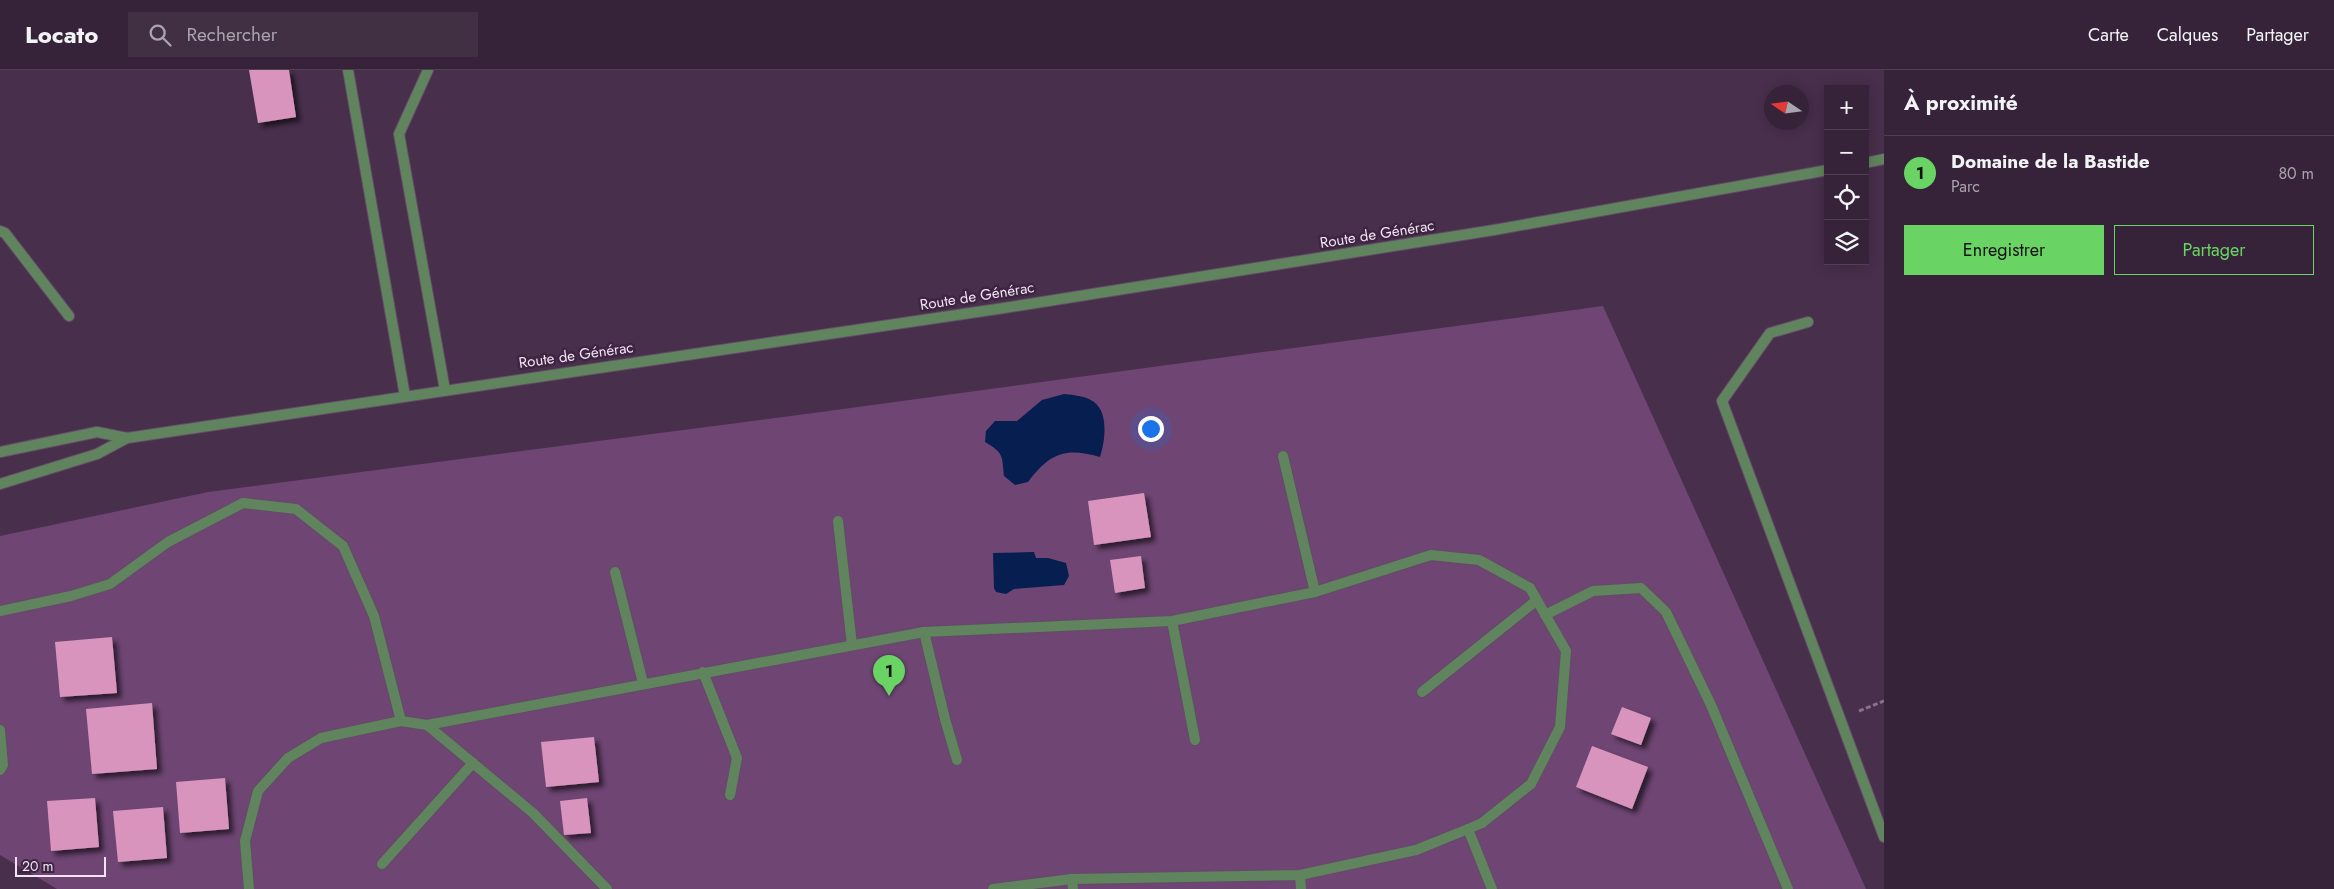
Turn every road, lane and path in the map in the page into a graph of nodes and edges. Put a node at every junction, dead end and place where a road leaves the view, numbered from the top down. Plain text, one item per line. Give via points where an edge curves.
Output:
1 (348, 70) edge
2 (428, 70) edge
3 (1884, 159) edge
4 (1869, 162) edge
5 (1824, 171) edge
6 (0, 231) edge
7 (69, 316) dead end
8 (1808, 322) dead end
9 (445, 390) junction
10 (405, 396) junction
11 (127, 438) junction
12 (0, 452) edge
13 (1283, 456) dead end
14 (0, 485) edge
15 (838, 521) dead end
16 (614, 572) dead end
17 (1314, 592) junction
18 (1537, 600) junction
19 (0, 611) edge
20 (1545, 615) junction
21 (1172, 621) junction
22 (924, 632) junction
23 (852, 645) junction
24 (703, 672) junction
25 (644, 683) junction
26 (1422, 692) dead end
27 (1884, 701) edge
28 (1840, 718) junction
29 (401, 721) junction
30 (427, 725) junction
31 (0, 730) edge
32 (1195, 740) dead end
33 (958, 760) dead end
34 (473, 763) junction
35 (0, 770) edge
36 (730, 795) dead end
37 (1468, 829) junction
38 (1884, 837) edge
39 (382, 864) dead end
40 (1300, 874) junction
41 (1073, 884) edge
42 (249, 889) edge
43 (607, 889) edge
44 (993, 889) edge
45 (1301, 889) edge
46 (1492, 889) edge
47 (1788, 889) edge

1 - 10 street
2 - 9 street via 400,134
3 - 4 street
5 - 9 street, Route de Générac via 1436,240 1004,308
6 - 7 street via 5,233
8 - 28 street via 1770,333 1722,401
9 - 10 street, Route de Générac
10 - 11 street, Route de Générac
11 - 12 street, Route de Générac via 98,432
11 - 14 street, Route de Générac via 97,454
13 - 17 street
15 - 23 street
16 - 25 street
17 - 18 street via 1431,555 1479,560 1530,588
17 - 21 street
18 - 20 street
18 - 26 street
19 - 29 street via 110,584 168,542 243,503 296,509 343,546 374,616
20 - 37 street via 1566,651 1560,728 1531,784 1482,823
20 - 47 street via 1593,590 1642,588 1666,612 1711,705
21 - 22 street
21 - 32 street
22 - 23 street
22 - 33 street
23 - 24 street
24 - 25 street
24 - 36 street via 737,758
25 - 30 street
27 - 28 path
28 - 38 street
29 - 30 street
29 - 42 street via 320,738 288,758 258,791 245,841
30 - 34 street
31 - 35 street via 3,765
34 - 39 street
34 - 43 street via 533,813
37 - 40 street via 1416,850
37 - 46 street
40 - 41 street
40 - 45 street
41 - 44 street

